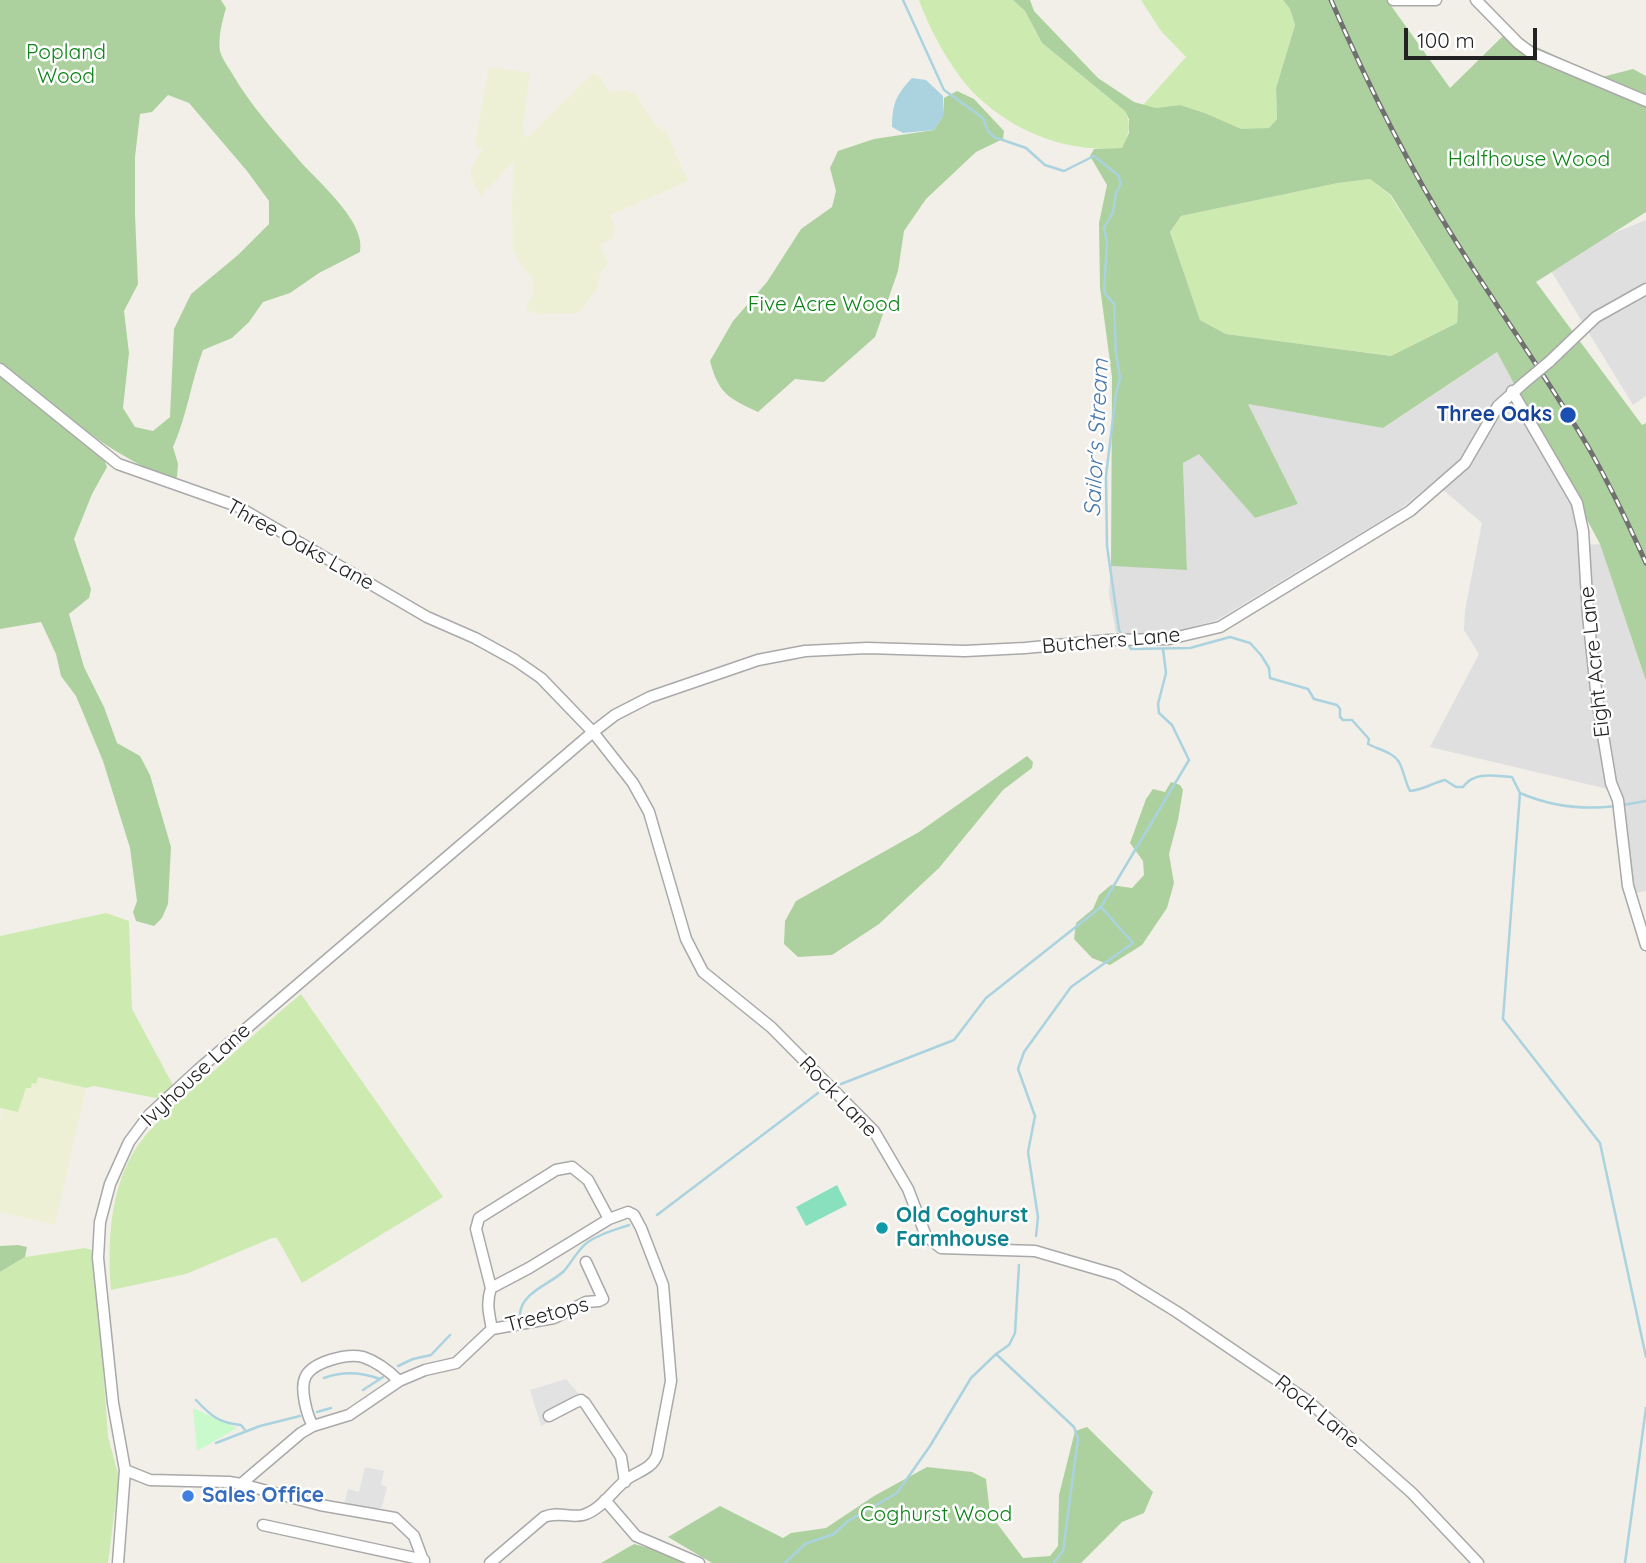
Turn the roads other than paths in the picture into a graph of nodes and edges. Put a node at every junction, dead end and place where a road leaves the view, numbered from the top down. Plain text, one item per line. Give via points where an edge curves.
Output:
1 (1393, 0) edge
2 (1436, 0) edge
3 (1476, 0) edge
4 (1646, 102) edge
5 (1646, 289) edge
6 (0, 369) edge
7 (1513, 391) junction
8 (593, 732) junction
9 (1646, 945) edge
10 (609, 1219) junction
11 (586, 1262) dead end
12 (491, 1288) junction
13 (492, 1329) junction
14 (399, 1381) junction
15 (549, 1416) dead end
16 (313, 1426) junction
17 (125, 1470) junction
18 (150, 1480) junction
19 (625, 1482) junction
20 (241, 1484) junction
21 (125, 1490) junction
22 (605, 1500) junction
23 (263, 1525) dead end
24 (424, 1562) edge
25 (118, 1563) edge
26 (489, 1563) edge
27 (699, 1563) edge
28 (1478, 1563) edge

1 - 2 street
3 - 4 street via 1530,52
5 - 7 street, Butchers Lane, bridge via 1596,317
6 - 8 street, Three Oaks Lane via 118,464 237,506 427,617 515,660 541,678
7 - 8 street, Butchers Lane via 1465,463 1410,511 1220,627 1169,639 1031,648 805,650 758,660 650,697
7 - 9 street, Eight Acre Lane via 1577,503 1597,699 1620,812 1628,886
8 - 17 street, Ivyhouse Lane via 240,1032 149,1115 129,1142 104,1200 98,1243 113,1403
8 - 28 street, Rock Lane via 633,783 649,812 686,939 703,972 771,1027 874,1131 908,1189 926,1237 941,1248 1035,1251 1117,1275 1308,1401 1412,1493
10 - 12 street
10 - 12 street via 588,1180 572,1167 556,1170 521,1190 479,1218 475,1229
10 - 19 street via 628,1212 634,1215 663,1285 671,1381 654,1462
11 - 13 street, Treetops via 603,1299 554,1318
12 - 13 street via 488,1312
13 - 14 street via 456,1363
14 - 16 street via 349,1415
14 - 16 street via 362,1357 338,1357 324,1363 310,1371 304,1382
15 - 19 street via 581,1400 585,1403 621,1457
16 - 20 street
17 - 18 street
17 - 21 street, Ivyhouse Lane
18 - 20 street
18 - 21 street
19 - 22 street
20 - 24 street via 395,1518 414,1536
21 - 25 street, Ivyhouse Lane
22 - 26 street via 584,1515 544,1517
22 - 27 street via 636,1536
23 - 24 street

